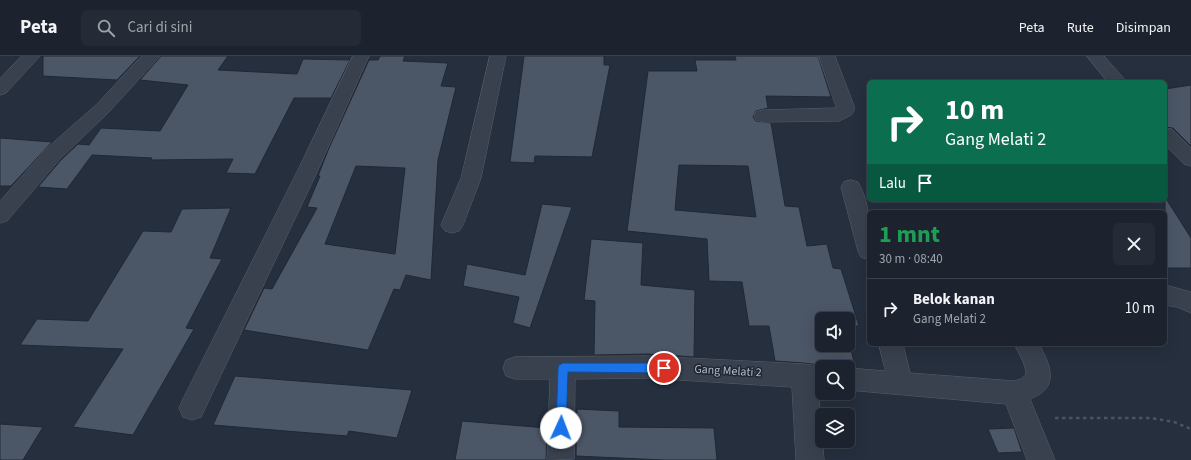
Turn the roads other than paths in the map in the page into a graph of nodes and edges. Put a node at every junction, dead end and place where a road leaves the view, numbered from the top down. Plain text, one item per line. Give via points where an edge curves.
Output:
1 (32, 56) edge
2 (152, 56) edge
3 (361, 56) edge
4 (498, 56) edge
5 (828, 56) edge
6 (1095, 56) edge
7 (1116, 80) edge
8 (0, 88) edge
9 (763, 116) dead end
10 (1171, 140) edge
11 (1191, 159) edge
12 (852, 187) dead end
13 (0, 215) edge
14 (452, 225) dead end
15 (867, 243) edge
16 (1167, 295) edge
17 (1191, 303) edge
18 (891, 346) edge
19 (1027, 346) edge
20 (515, 368) dead end
21 (563, 368) junction
22 (813, 376) edge
23 (855, 380) edge
24 (900, 383) junction
25 (1014, 393) junction
26 (192, 408) dead end
27 (560, 459) dead end
28 (810, 460) edge
29 (1041, 460) edge

1 - 8 street
2 - 13 street via 103,108 53,154
3 - 26 street
4 - 14 street via 471,178
5 - 9 street via 845,111 839,115
6 - 7 street
10 - 11 street
12 - 15 street
16 - 17 street via 1182,298
18 - 24 street
19 - 25 street via 1039,371 1038,379 1032,386
20 - 21 street, Gang Melati 2
21 - 22 street, Gang Melati 2 via 648,367
21 - 27 street
22 - 28 street
23 - 24 street
24 - 25 street
25 - 29 street

